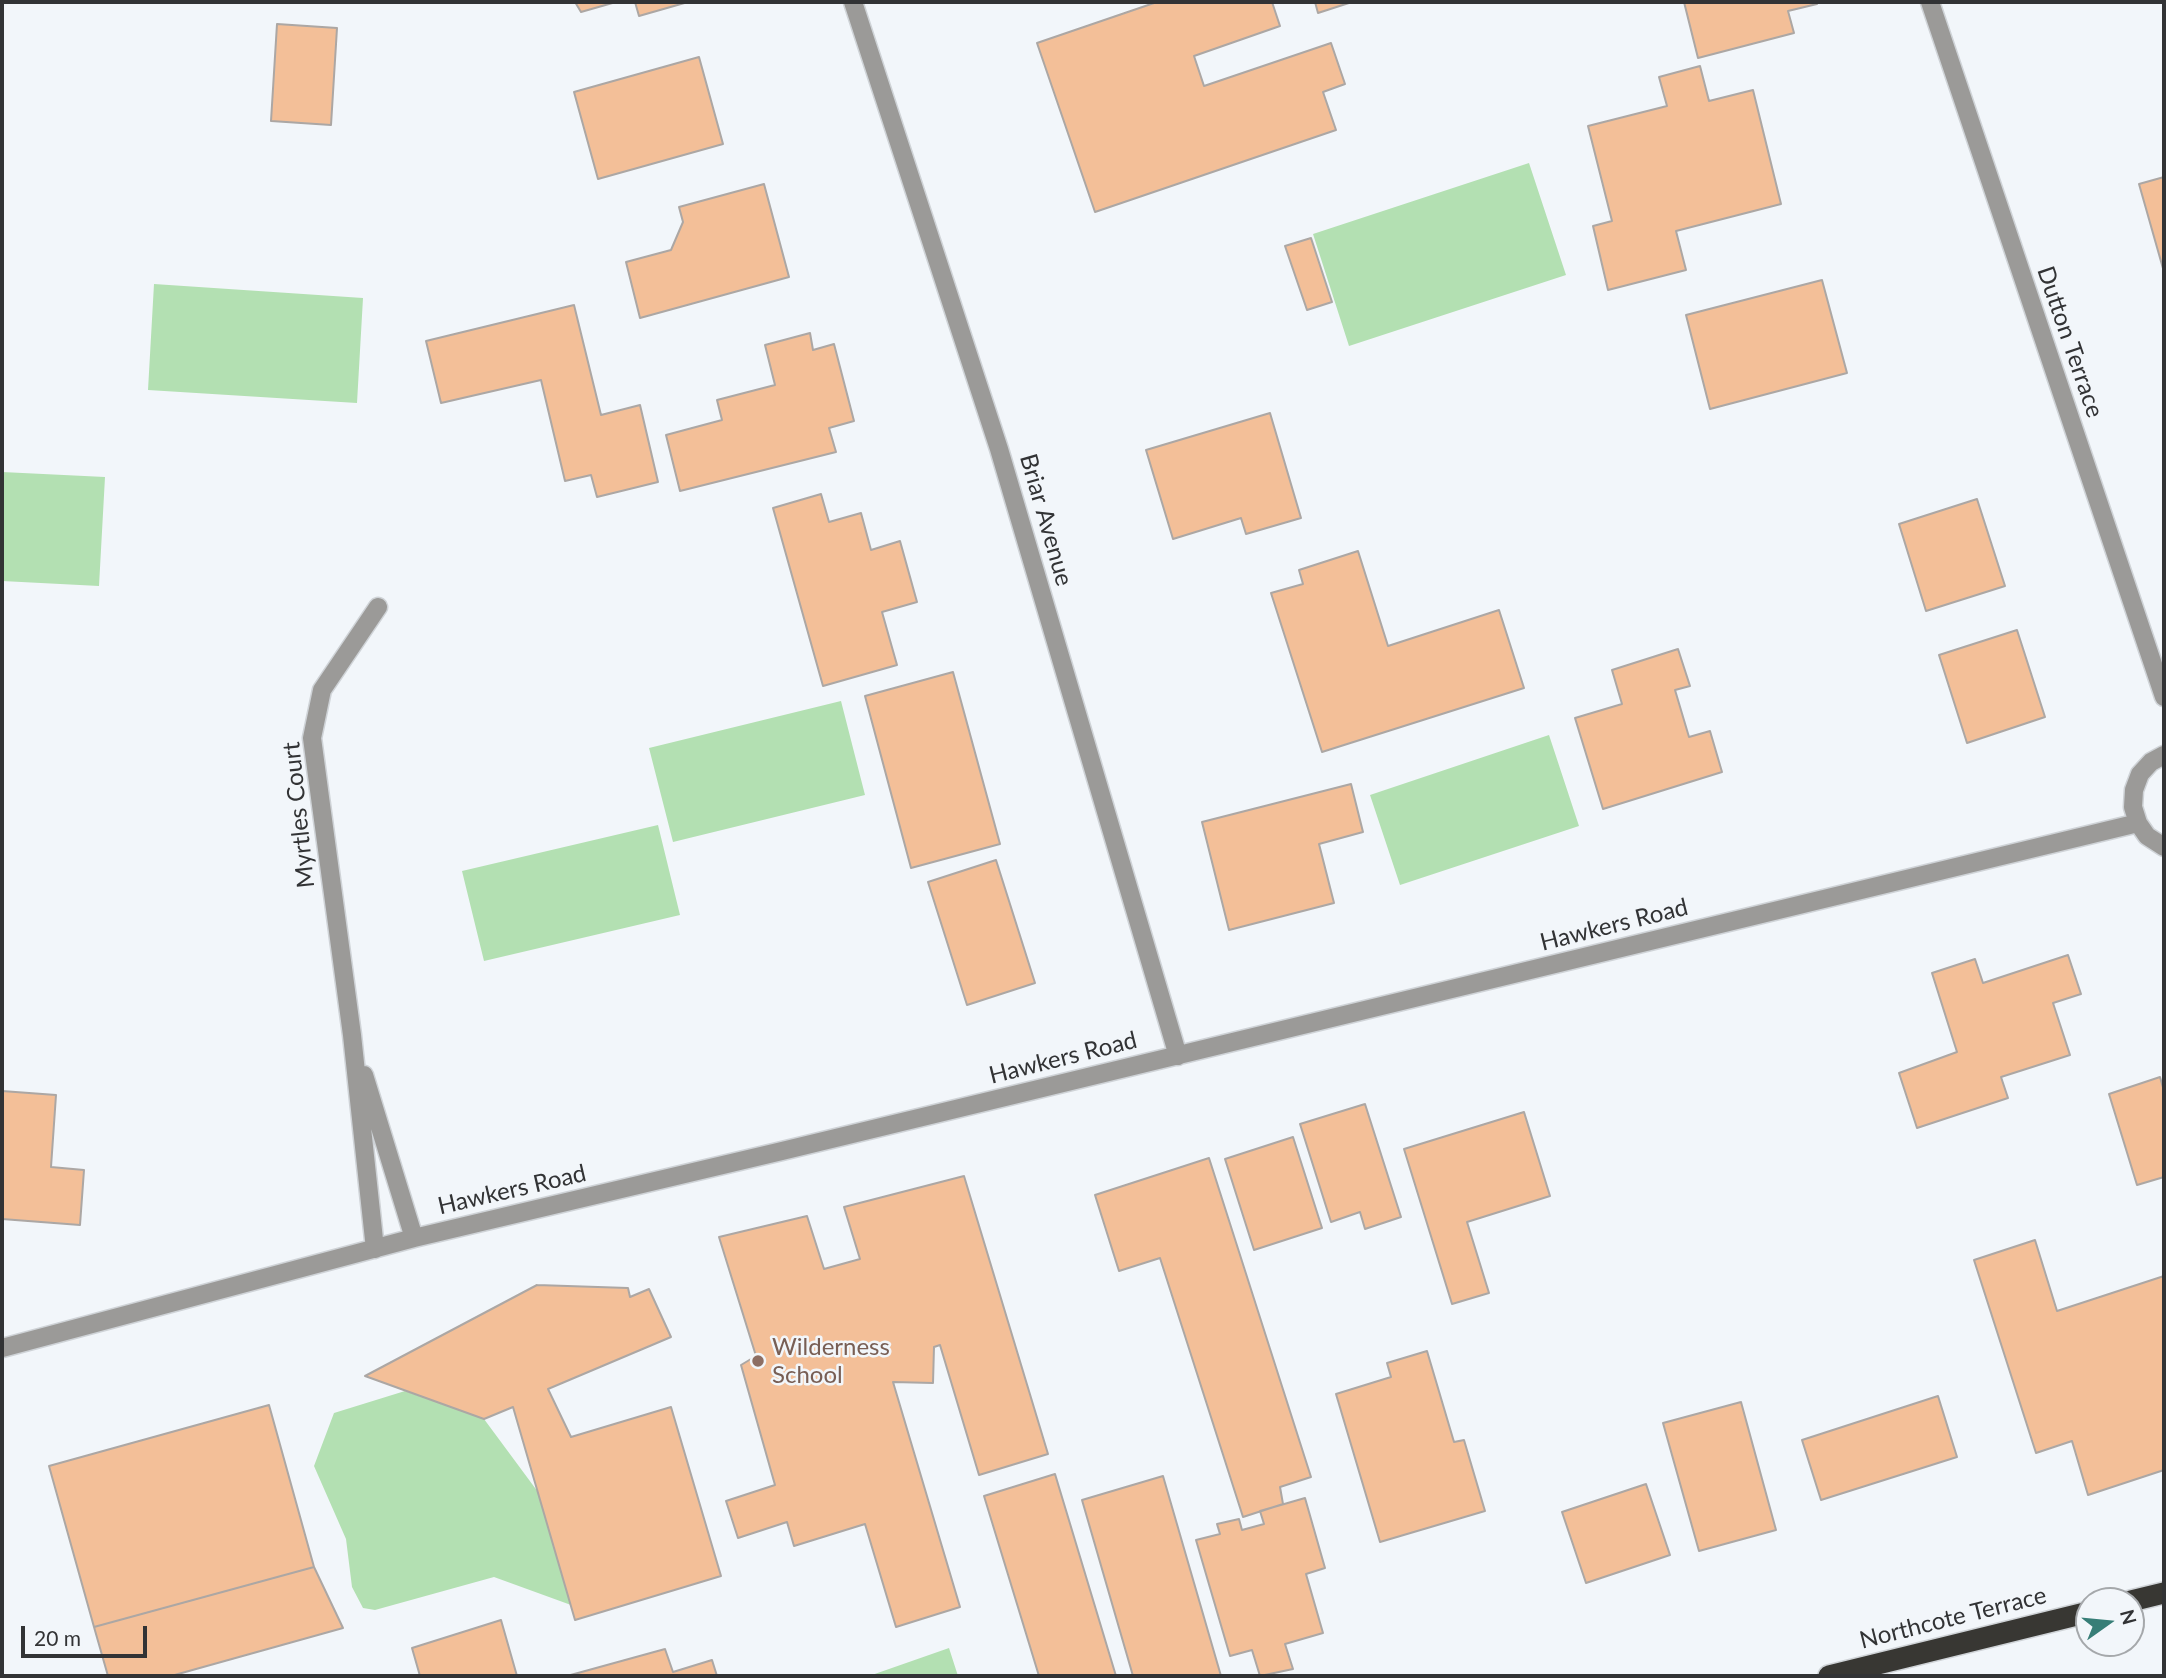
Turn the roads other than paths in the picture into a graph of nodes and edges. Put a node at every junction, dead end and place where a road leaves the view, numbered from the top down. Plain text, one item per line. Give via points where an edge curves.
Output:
1 (853, 2) edge
2 (1930, 2) edge
3 (378, 607) dead end
4 (2164, 697) edge
5 (2164, 755) edge
6 (2138, 823) junction
7 (2164, 846) edge
8 (352, 1035) junction
9 (1178, 1056) junction
10 (414, 1238) junction
11 (375, 1250) junction
12 (2, 1348) edge
13 (2164, 1593) edge
14 (2145, 1598) edge
15 (2075, 1615) edge
16 (1829, 1676) edge

1 - 9 street, Briar Avenue via 999,449
2 - 4 street, Dutton Terrace
3 - 8 street, Myrtles Court via 322,690 312,738
5 - 6 street via 2140,774 2133,807
6 - 7 street via 2147,836
6 - 9 street, Hawkers Road
8 - 10 street, Myrtles Court
8 - 11 street, Myrtles Court
9 - 10 street, Hawkers Road
10 - 11 street, Hawkers Road
11 - 12 street, Hawkers Road
13 - 14 highway
15 - 16 highway, Northcote Terrace

